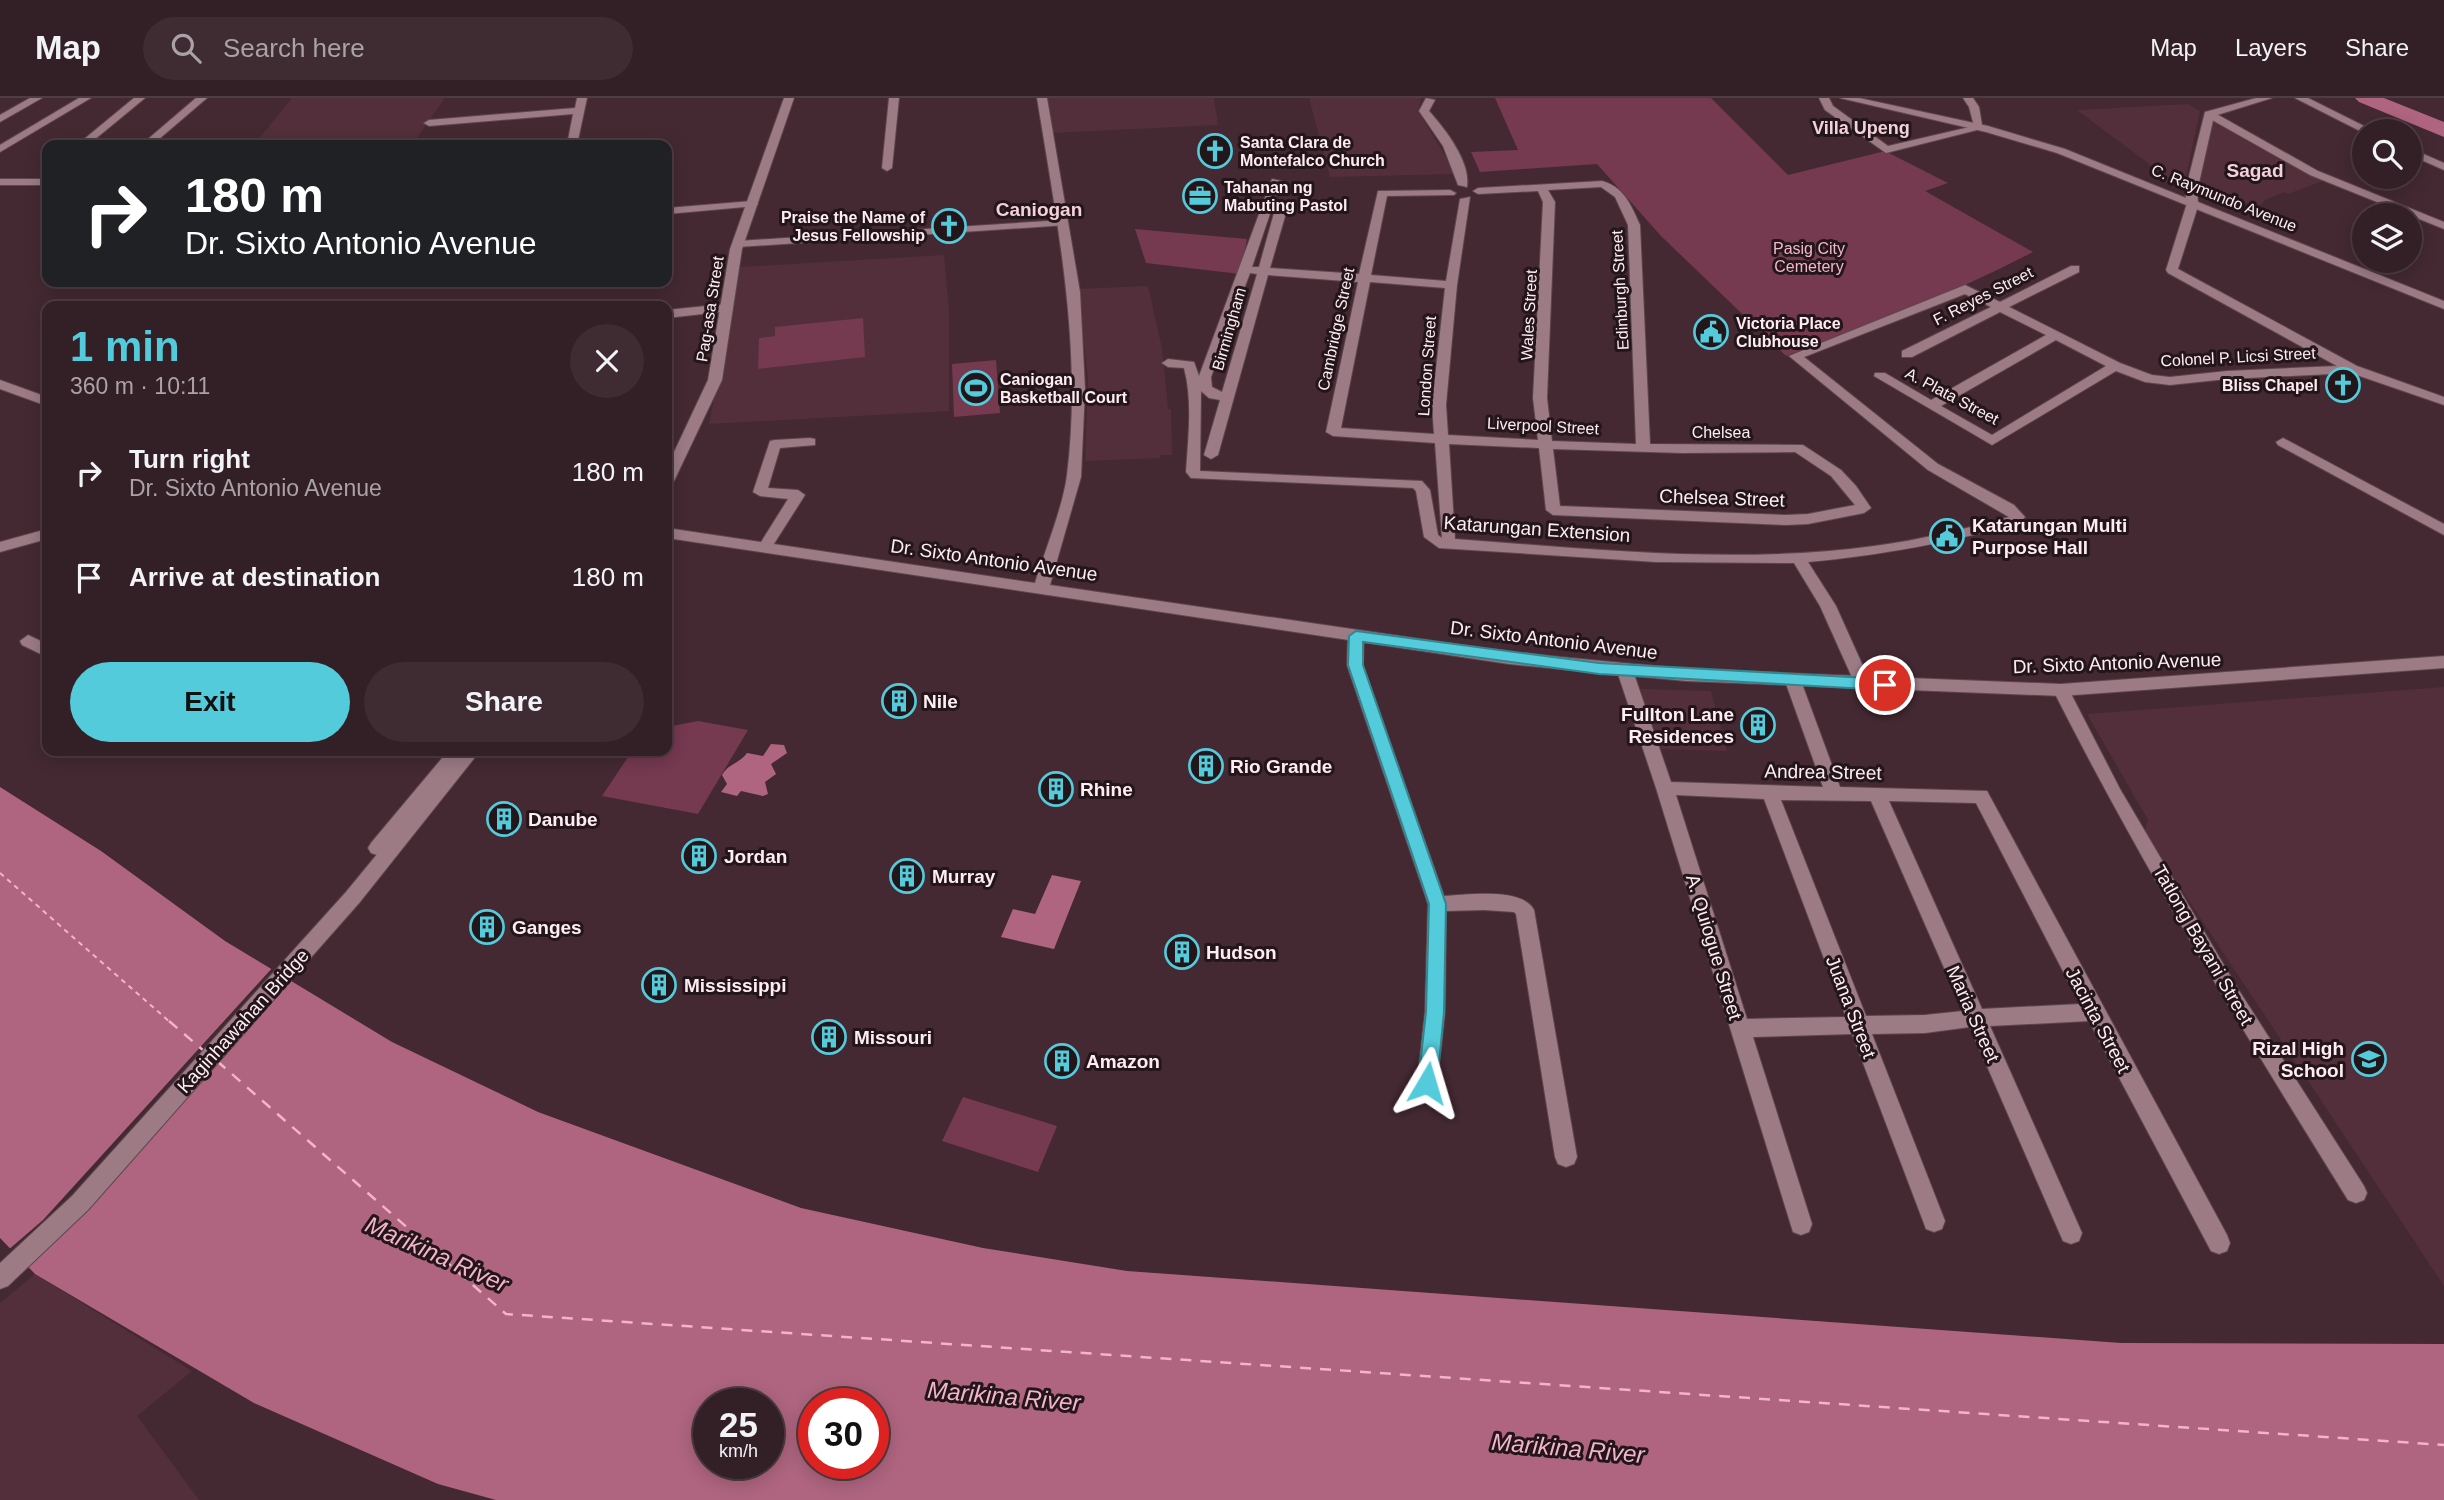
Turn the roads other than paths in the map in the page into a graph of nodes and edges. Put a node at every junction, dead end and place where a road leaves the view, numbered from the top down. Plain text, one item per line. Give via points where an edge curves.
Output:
1 (37, 98) edge
2 (86, 98) edge
3 (140, 98) edge
4 (202, 98) edge
5 (582, 98) edge
6 (789, 98) edge
7 (894, 98) edge
8 (1042, 98) edge
9 (1824, 98) edge
10 (1845, 98) edge
11 (1874, 98) edge
12 (1968, 98) edge
13 (2267, 98) edge
14 (2300, 98) edge
15 (1430, 99) edge
16 (579, 111) junction
17 (2208, 114) junction
18 (0, 119) edge
19 (429, 123) dead end
20 (2352, 123) edge
21 (1982, 127) junction
22 (88, 140) edge
23 (152, 140) edge
24 (573, 140) edge
25 (0, 149) edge
26 (2422, 157) edge
27 (2444, 167) edge
28 (887, 168) dead end
29 (1276, 181) dead end
30 (0, 182) edge
31 (42, 182) edge
32 (1463, 185) junction
33 (1542, 189) junction
34 (1478, 191) junction
35 (1450, 193) junction
36 (1466, 199) junction
37 (2193, 203) junction
38 (752, 204) junction
39 (672, 211) edge
40 (1280, 214) dead end
41 (1063, 223) junction
42 (2444, 226) edge
43 (738, 244) junction
44 (2075, 269) dead end
45 (1245, 270) junction
46 (1264, 271) junction
47 (1364, 279) junction
48 (1451, 285) junction
49 (2444, 305) edge
50 (2000, 307) junction
51 (725, 308) junction
52 (672, 313) edge
53 (2056, 335) junction
54 (1907, 354) dead end
55 (1168, 363) dead end
56 (2115, 366) junction
57 (2352, 369) junction
58 (1880, 376) dead end
59 (0, 384) edge
60 (1228, 397) junction
61 (42, 400) edge
62 (2444, 401) edge
63 (1931, 406) junction
64 (1440, 438) junction
65 (810, 442) dead end
66 (2283, 442) dead end
67 (1544, 444) junction
68 (1643, 448) junction
69 (1798, 448) joint
70 (1211, 455) dead end
71 (672, 470) edge
72 (2444, 530) edge
73 (672, 534) edge
74 (42, 535) edge
75 (1449, 537) dead end
76 (0, 547) edge
77 (765, 547) junction
78 (1800, 559) junction
79 (1042, 586) junction
80 (1356, 636) junction
81 (28, 641) dead end
82 (42, 648) edge
83 (2444, 662) edge
84 (1625, 671) junction
85 (1793, 681) junction
86 (1863, 684) junction
87 (2061, 690) junction
88 (454, 756) edge
89 (468, 756) edge
90 (1665, 788) junction
91 (1770, 793) junction
92 (1834, 794) junction
93 (1877, 794) junction
94 (1981, 796) joint
95 (377, 848) dead end
96 (1437, 904) junction
97 (2094, 1013) junction
98 (1975, 1018) junction
99 (1858, 1025) junction
100 (1739, 1028) junction
101 (1427, 1083) dead end
102 (1566, 1157) dead end
103 (2356, 1193) dead end
104 (1934, 1221) dead end
105 (1801, 1223) dead end
106 (2071, 1233) dead end
107 (2219, 1244) dead end
108 (0, 1278) edge

1 - 18 street
2 - 25 street
3 - 22 street
4 - 23 street
5 - 16 street
6 - 38 street, Pag-asa Street
7 - 28 street
8 - 41 street
9 - 21 street via 1829,108 1886,149
10 - 21 street, C. Raymundo Avenue
11 - 21 street, C. Raymundo Avenue
12 - 21 street
13 - 17 street
14 - 20 street
15 - 32 street via 1424,111 1436,116
16 - 19 street
16 - 24 street
17 - 37 street via 2191,192
17 - 42 street via 2315,173
21 - 37 street, C. Raymundo Avenue via 2061,151
26 - 27 street
29 - 45 street
30 - 31 street
32 - 34 street
32 - 35 street
33 - 34 street, Edinburgh Street
33 - 67 street, Wales Street via 1549,202 1540,398
33 - 68 street, Edinburgh Street via 1602,184 1613,188 1634,225
34 - 36 street via 1476,197
35 - 36 street
35 - 47 street, Cambridge Street via 1382,193
36 - 48 street, London Street
37 - 49 street, C. Raymundo Avenue
37 - 57 street via 2172,270
38 - 39 street
38 - 43 street, Pag-asa Street
40 - 46 street, Birmingham
41 - 43 street
41 - 79 street via 1076,329 1074,477
43 - 51 street, Pag-asa Street
44 - 50 street, F. Reyes Street
45 - 46 street
45 - 60 street via 1205,377 1206,388 1214,395
46 - 47 street
46 - 60 street, Birmingham
47 - 48 street
47 - 64 street, Cambridge Street via 1333,432
48 - 64 street, London Street
50 - 53 street, Colonel P. Licsi Street
50 - 54 street, F. Reyes Street
50 - 78 street, Colonel P. Licsi Street via 1965,289 1795,356 1933,467 2018,517 1956,537
51 - 52 street
51 - 71 street, Pag-asa Street via 715,380
53 - 56 street, Colonel P. Licsi Street
53 - 63 street
55 - 78 street, Katarungan Extension via 1189,365 1194,382 1196,475 1417,484 1423,490 1431,537 1439,543 1615,555
56 - 57 street, Colonel P. Licsi Street via 2170,381
56 - 63 street, A. Plata Street via 1992,441
57 - 62 street, Colonel P. Licsi Street
58 - 63 street, A. Plata Street
59 - 61 street
60 - 70 street, Birmingham
64 - 67 street, Liverpool Street
64 - 75 street, London Street
65 - 77 street via 775,444 773,448 760,492 798,495
66 - 72 street
67 - 68 street, Liverpool Street
67 - 69 street, Chelsea Street via 1553,510 1786,520 1864,508 1838,475
68 - 69 street, Chelsea
73 - 77 street, Dr. Sixto Antonio Avenue
74 - 76 street
77 - 79 street, Dr. Sixto Antonio Avenue
78 - 86 street via 1828,606
79 - 80 street, Dr. Sixto Antonio Avenue
80 - 84 street, Dr. Sixto Antonio Avenue
80 - 96 street via 1356,665
81 - 82 street
83 - 87 street, Dr. Sixto Antonio Avenue
84 - 85 street, Dr. Sixto Antonio Avenue
84 - 90 street, A. Quiogue Street
85 - 86 street, Dr. Sixto Antonio Avenue
85 - 92 street
86 - 87 street, Dr. Sixto Antonio Avenue
87 - 103 street, Tatlong Bayani Street via 2113,792 2231,995
88 - 95 street
89 - 108 street, Kaginhawahan Bridge via 353,897 80,1203
90 - 91 street, Andrea Street
90 - 100 street, A. Quiogue Street
91 - 92 street, Andrea Street
91 - 99 street, Juana Street
92 - 93 street, Andrea Street
93 - 94 street, Andrea Street
93 - 98 street, Maria Street
94 - 97 street, Jacinta Street
96 - 101 street via 1435,1012
96 - 102 street via 1509,903 1525,910
97 - 98 street
97 - 107 street, Jacinta Street
98 - 99 street
98 - 106 street, Maria Street
99 - 100 street
99 - 104 street, Juana Street
100 - 105 street, A. Quiogue Street

